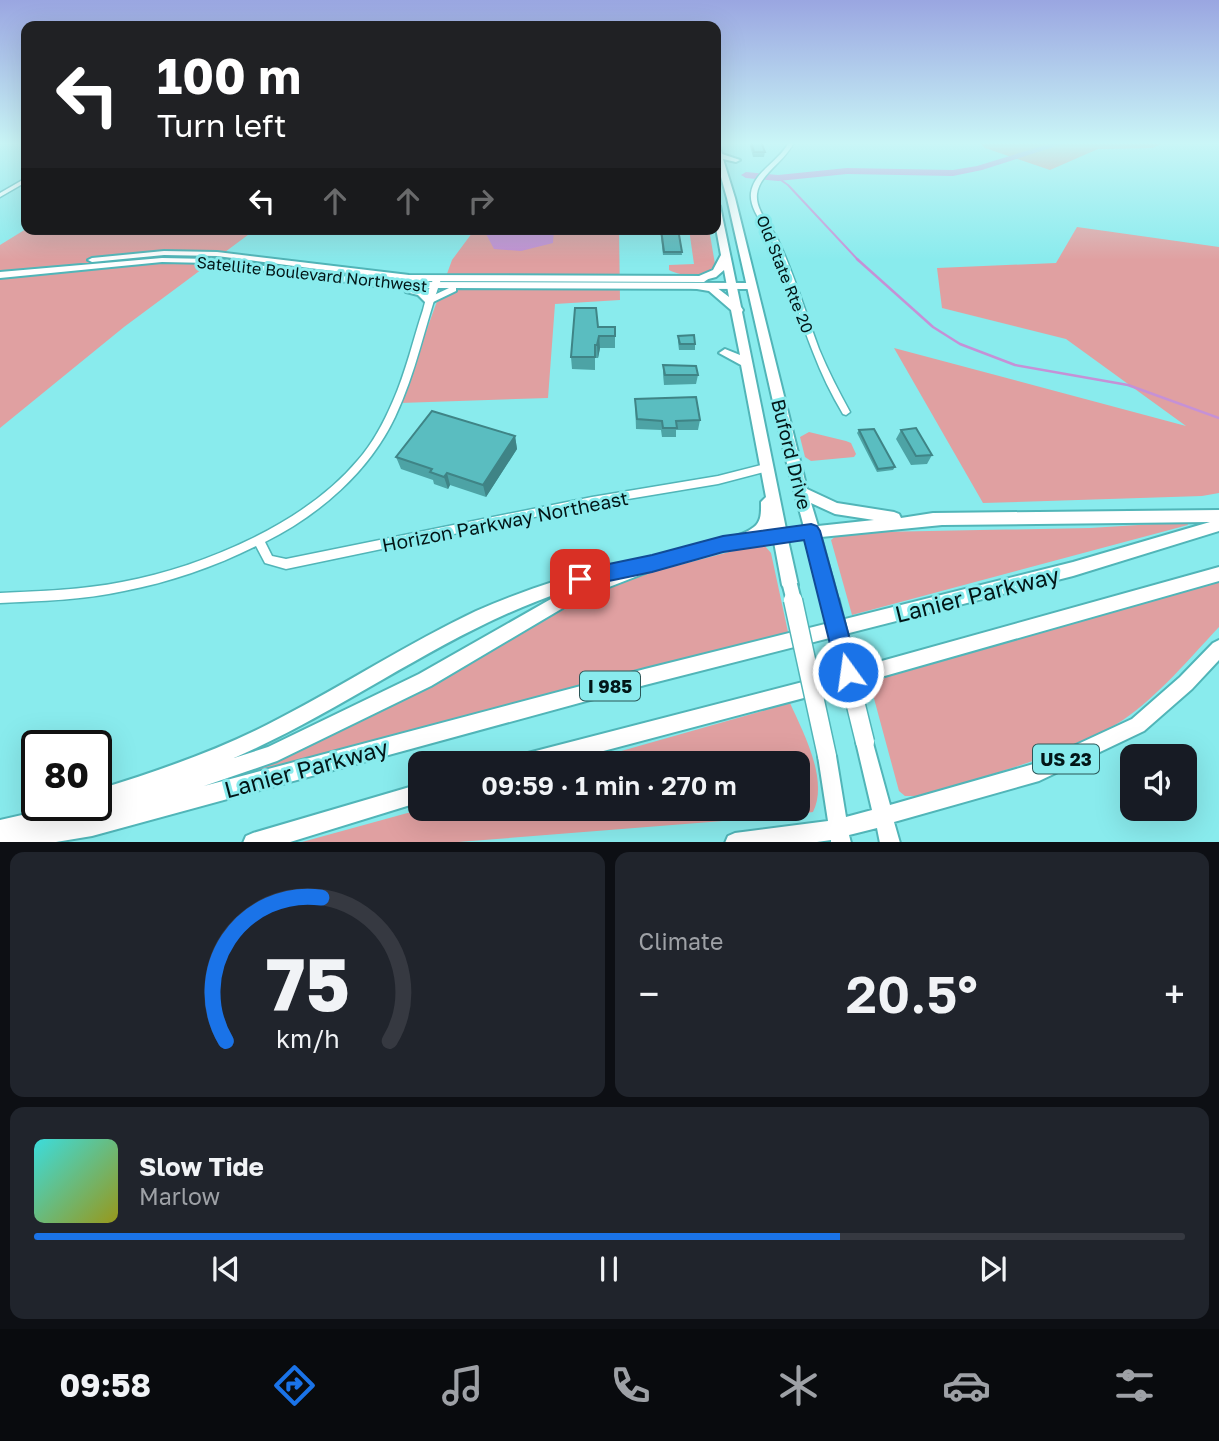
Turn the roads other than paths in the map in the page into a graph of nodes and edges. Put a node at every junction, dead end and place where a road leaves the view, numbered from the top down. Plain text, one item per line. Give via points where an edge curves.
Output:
1 (725, 181) edge
2 (759, 181) edge
3 (21, 183) edge
4 (0, 195) edge
5 (720, 235) edge
6 (726, 253) junction
7 (0, 269) edge
8 (0, 275) edge
9 (435, 282) junction
10 (696, 282) junction
11 (732, 282) junction
12 (750, 283) junction
13 (389, 285) junction
14 (462, 287) junction
15 (429, 301) junction
16 (738, 310) junction
17 (744, 341) junction
18 (748, 364) junction
19 (846, 412) dead end
20 (765, 468) junction
21 (769, 484) junction
22 (801, 492) junction
23 (1219, 516) edge
24 (939, 520) junction
25 (1219, 525) edge
26 (811, 531) junction
27 (781, 535) junction
28 (258, 539) junction
29 (740, 542) junction
30 (652, 564) junction
31 (1219, 574) edge
32 (825, 578) joint
33 (0, 598) edge
34 (1219, 648) edge
35 (569, 751) edge
36 (112, 793) edge
37 (408, 797) edge
38 (884, 817) junction
39 (23, 821) edge
40 (0, 828) edge
41 (840, 836) edge
42 (0, 841) edge
43 (253, 842) edge
44 (734, 842) edge
45 (890, 842) edge

1 - 12 highway, Buford Drive
2 - 19 street, Old State Rte 20 via 754,193 757,205 776,242 831,389
3 - 4 street
5 - 6 highway, Buford Drive
6 - 10 highway via 717,273
6 - 11 highway, Buford Drive
7 - 9 main road, Satellite Boulevard Northwest via 163,253 217,254
8 - 13 main road, Satellite Boulevard Northwest via 162,260 210,261
9 - 10 main road, Satellite Boulevard Northwest
9 - 13 main road, Satellite Boulevard Northwest
9 - 14 main road, Satellite Boulevard Northwest
9 - 15 street
10 - 11 main road, Satellite Boulevard Northwest
10 - 14 main road, Satellite Boulevard Northwest
10 - 16 highway
11 - 12 main road, Satellite Boulevard Northwest
11 - 16 highway, Buford Drive
12 - 22 highway, Buford Drive
13 - 15 main road via 421,293
14 - 15 main road
15 - 28 street via 397,405 371,450 313,505
16 - 17 highway, Buford Drive
17 - 18 highway, Buford Drive
17 - 18 highway via 725,353
18 - 20 highway, Buford Drive
20 - 21 highway, Buford Drive
20 - 28 street, Horizon Parkway Northeast via 279,565 270,560
21 - 27 highway, Buford Drive
21 - 29 highway via 768,521 757,534
22 - 24 highway via 835,508 882,518
22 - 26 highway, Buford Drive
23 - 24 highway
24 - 26 highway
25 - 42 highway, Lanier Parkway / I 985 via 1073,569 632,680 92,826
26 - 27 highway
26 - 32 highway, Buford Drive
27 - 29 highway
27 - 41 highway, Buford Drive, bridge
28 - 33 street via 158,579 122,587
29 - 30 highway
30 - 36 highway via 580,579 527,597 479,618 282,726 200,763
30 - 40 highway via 573,594 425,680 271,755 157,793
31 - 35 highway
32 - 38 highway, Buford Drive, bridge
34 - 38 highway, US 23 via 1138,725 1039,772
37 - 43 highway
38 - 41 highway, US 23
38 - 45 highway, Buford Drive
39 - 40 highway
41 - 44 highway

